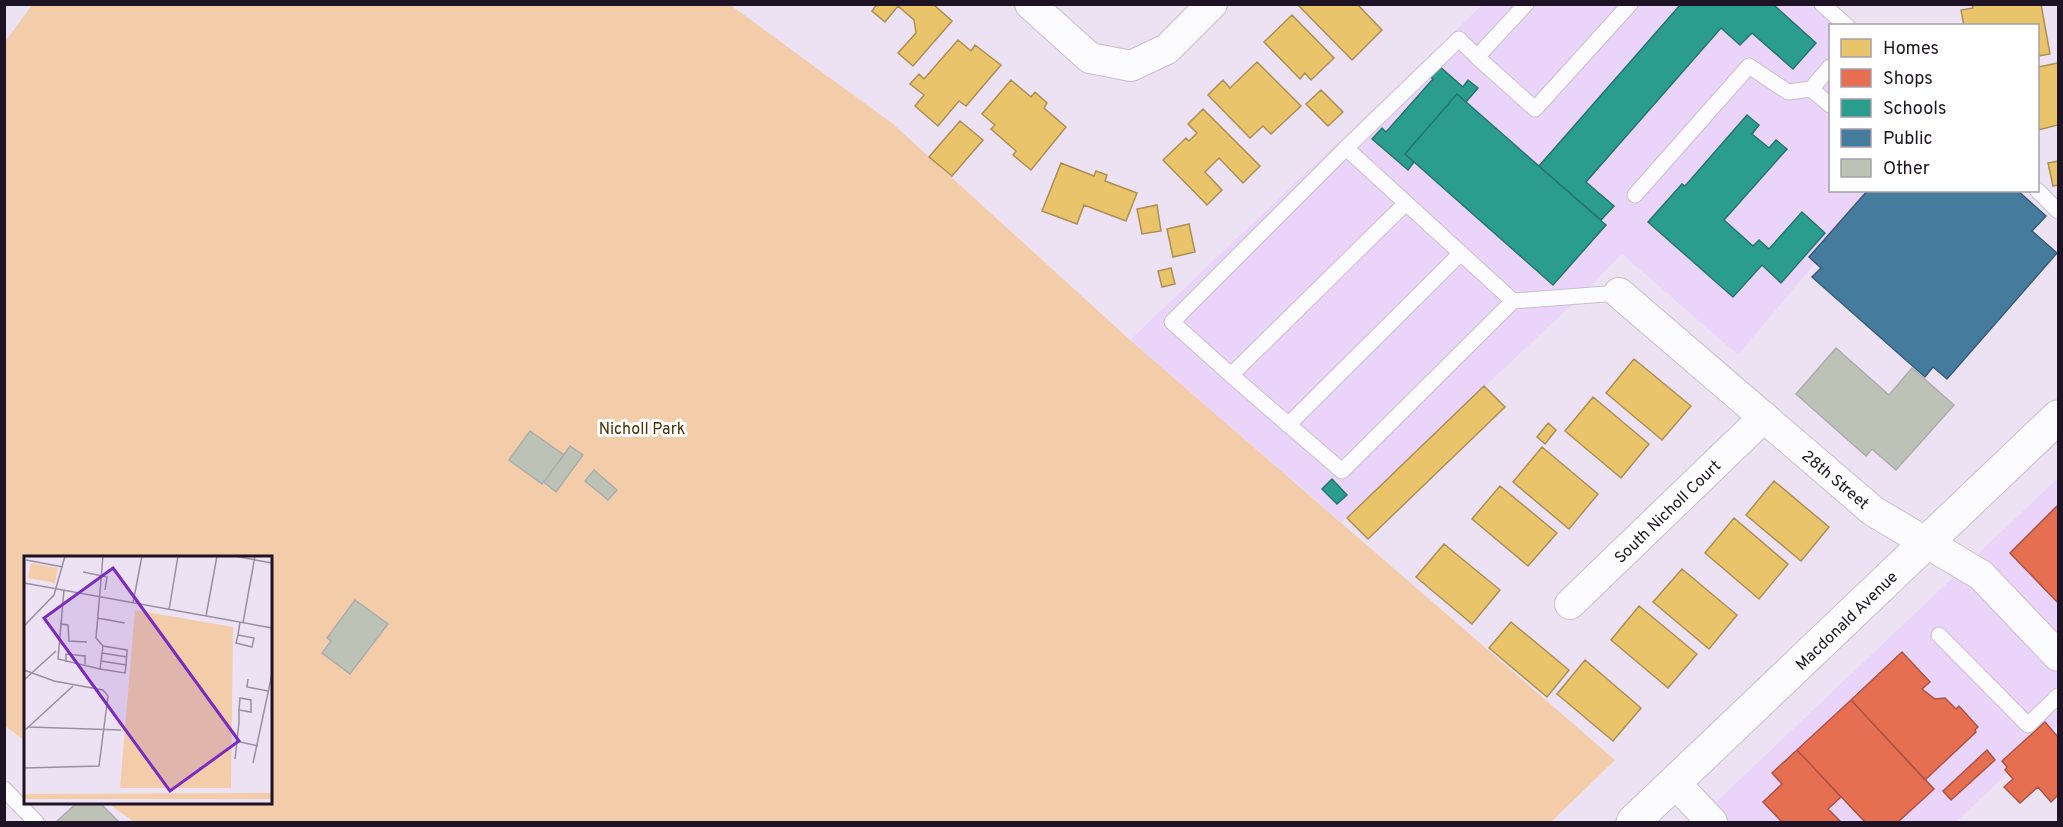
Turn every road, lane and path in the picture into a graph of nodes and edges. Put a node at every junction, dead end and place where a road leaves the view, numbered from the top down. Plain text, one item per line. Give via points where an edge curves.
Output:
1 (1030, 4) edge
2 (1212, 4) edge
3 (1526, 4) edge
4 (1630, 4) edge
5 (1822, 4) edge
6 (1845, 24) edge
7 (1477, 57) junction
8 (1829, 68) edge
9 (1811, 89) junction
10 (1829, 104) edge
11 (1346, 148) junction
12 (2039, 192) edge
13 (1635, 195) dead end
14 (1406, 203) junction
15 (2058, 211) edge
16 (1461, 253) junction
17 (1619, 293) joint
18 (1513, 301) junction
19 (1232, 375) junction
20 (1764, 417) junction
21 (2058, 417) edge
22 (1288, 425) junction
23 (1926, 543) junction
24 (1570, 604) dead end
25 (1939, 635) dead end
26 (2058, 656) edge
27 (2058, 696) edge
28 (1674, 783) junction
29 (8, 798) edge
30 (36, 822) edge
31 (1633, 822) edge
32 (1712, 822) edge

1 - 2 street via 1090,58 1131,66 1167,50
3 - 7 lane
4 - 7 lane via 1535,109
5 - 6 lane
7 - 11 lane via 1459,39
8 - 9 lane
9 - 10 lane
9 - 13 lane via 1788,92 1749,66
11 - 14 lane
11 - 19 lane via 1172,322
12 - 15 lane
14 - 16 lane
14 - 19 lane
16 - 18 lane
16 - 22 lane
17 - 18 lane
17 - 20 street, 28th Street
18 - 22 lane via 1342,471
19 - 22 lane
20 - 23 street, 28th Street via 1873,511
20 - 24 street, South Nicholl Court
21 - 23 street, Macdonald Avenue
23 - 26 street, 28th Street via 1981,575
23 - 28 street, Macdonald Avenue
25 - 27 lane via 2028,725
28 - 31 street, Macdonald Avenue
28 - 32 street
29 - 30 lane

